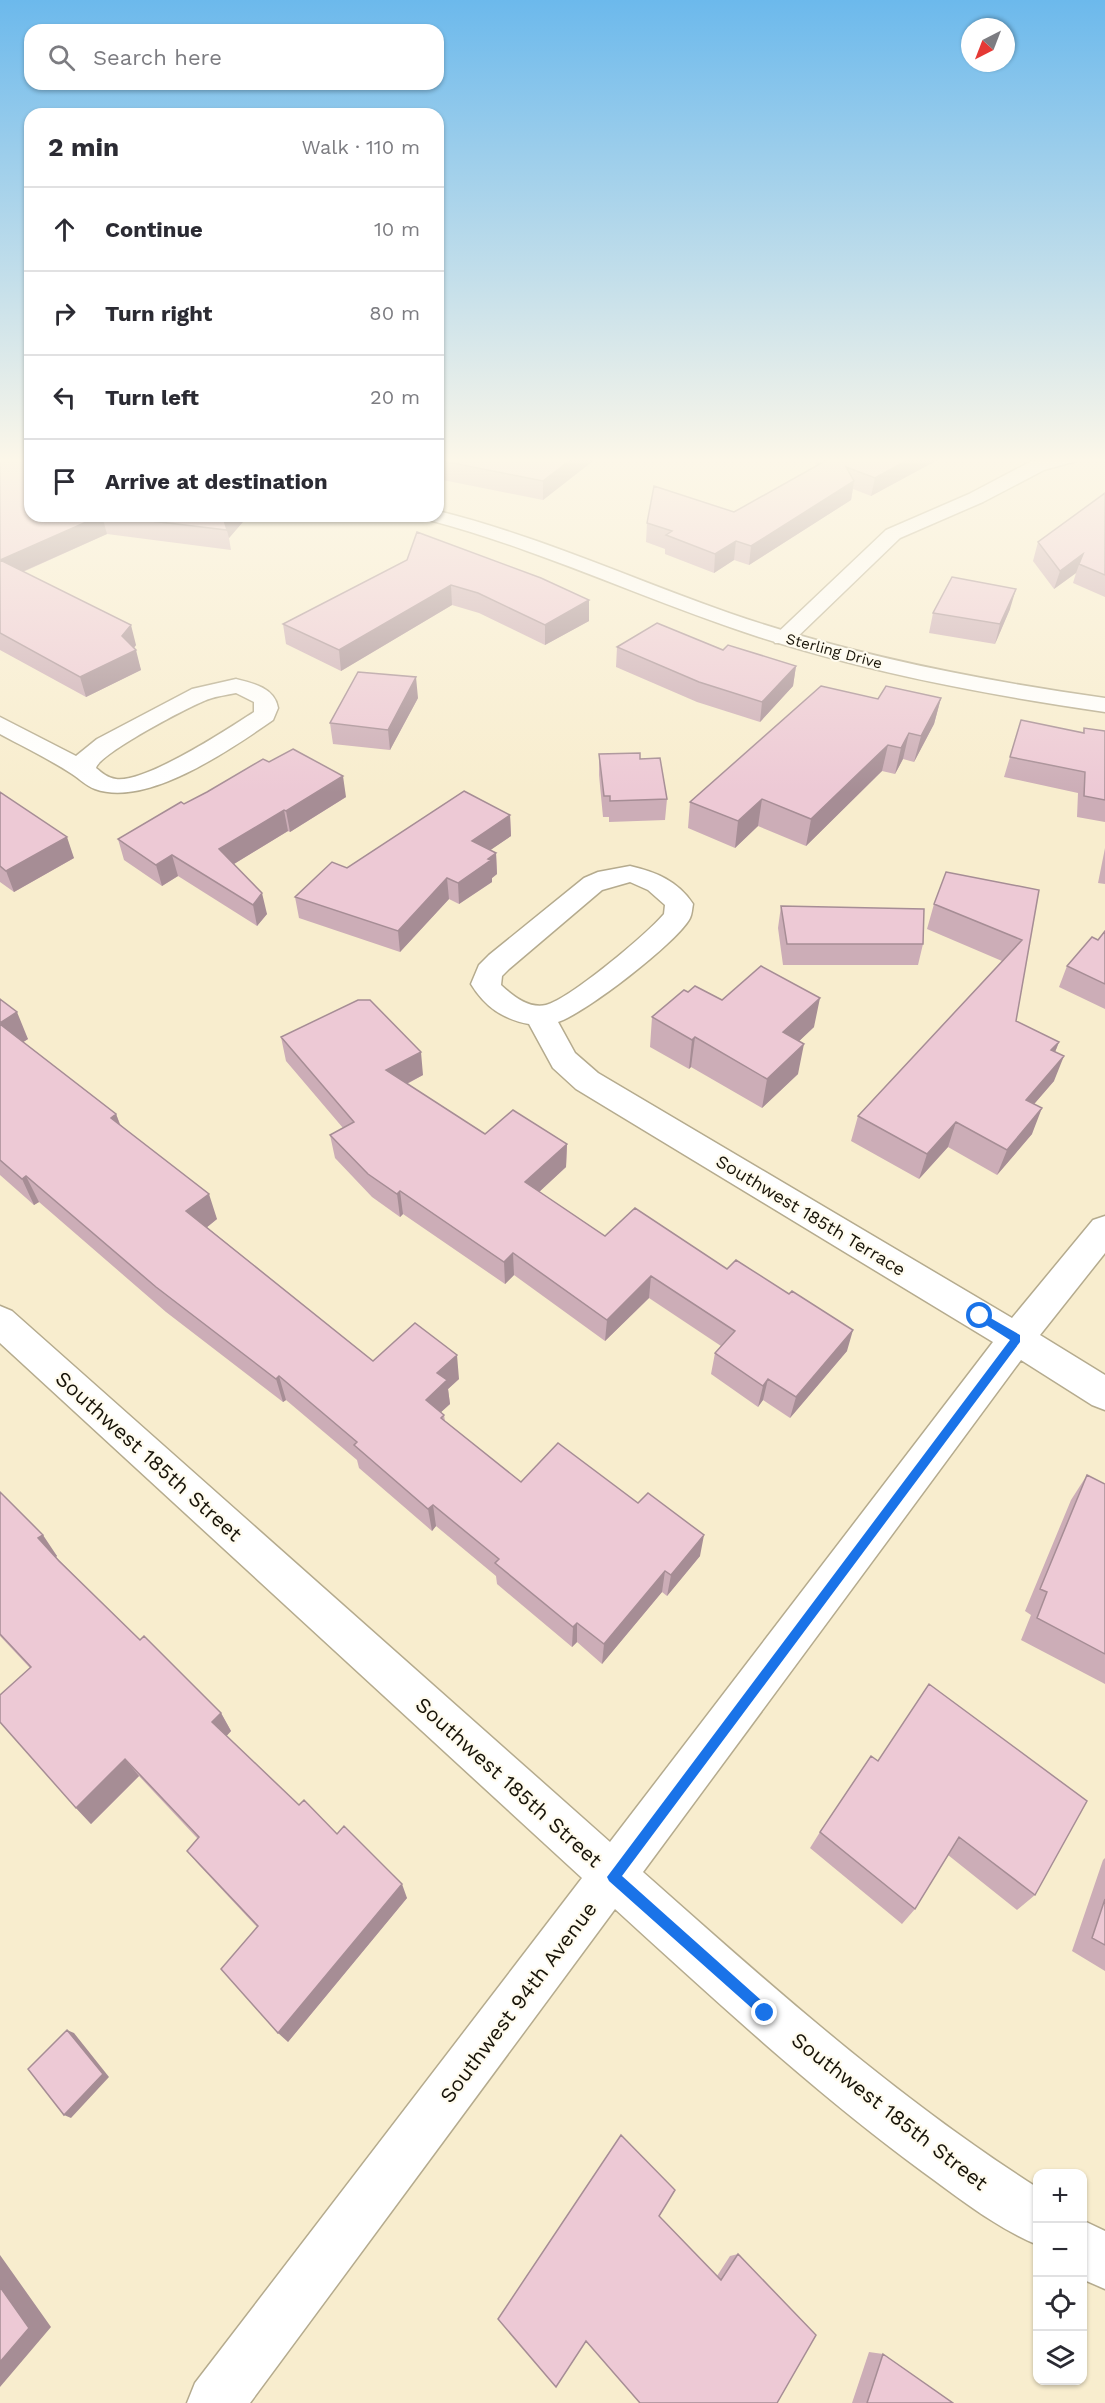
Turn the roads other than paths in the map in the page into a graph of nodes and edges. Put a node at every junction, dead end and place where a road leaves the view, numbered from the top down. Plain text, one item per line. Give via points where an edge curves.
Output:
1 (597, 569) edge
2 (856, 569) edge
3 (783, 638) junction
4 (1105, 705) edge
5 (0, 724) edge
6 (83, 770) junction
7 (539, 1015) junction
8 (1105, 1229) edge
9 (0, 1321) edge
10 (1017, 1338) junction
11 (1105, 1394) edge
12 (613, 1877) junction
13 (1033, 2216) edge
14 (1087, 2250) edge
15 (1105, 2262) edge
16 (215, 2403) edge

1 - 3 street, Sterling Drive
2 - 3 street
3 - 4 street, Sterling Drive via 954,681
5 - 6 street
6 - 6 street via 106,785 144,782 265,715 266,701 248,688 211,690 105,744 85,761
7 - 7 street via 555,1013 575,1002 667,928 677,916 679,904 669,892 650,879 630,874 607,878 593,884 499,962 489,972 485,984 492,995 520,1012
7 - 10 street, Southwest 185th Terrace via 564,1060 587,1081
8 - 10 street, Southwest 94th Avenue
9 - 12 street, Southwest 185th Street
10 - 11 street, Southwest 185th Terrace
10 - 12 street, Southwest 94th Avenue
12 - 13 street, Southwest 185th Street via 833,2071 916,2136
12 - 16 street, Southwest 94th Avenue
14 - 15 street

